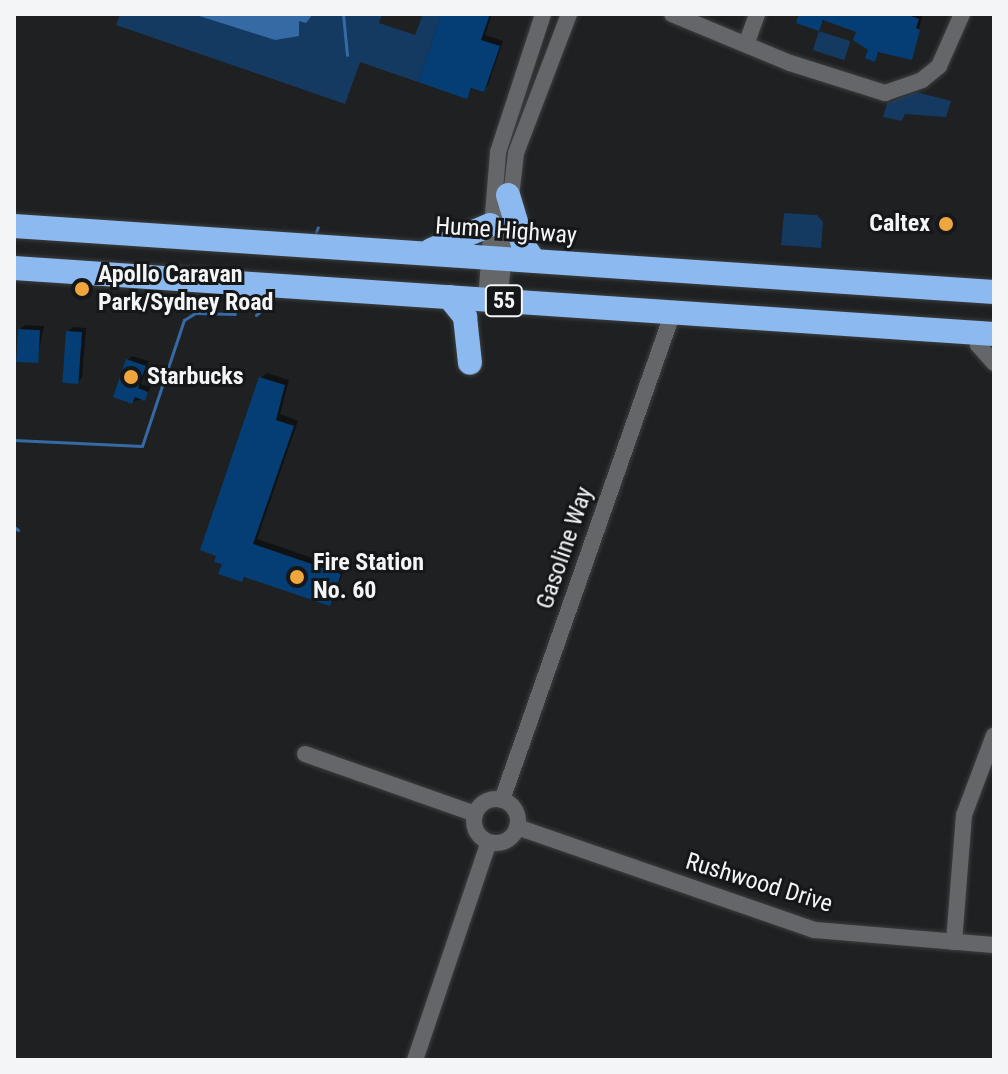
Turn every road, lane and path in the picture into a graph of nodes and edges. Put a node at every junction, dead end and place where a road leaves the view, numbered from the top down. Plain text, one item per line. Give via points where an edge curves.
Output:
1 (543, 14) edge
2 (569, 14) edge
3 (672, 14) edge
4 (757, 14) edge
5 (962, 14) edge
6 (747, 42) junction
7 (508, 195) junction
8 (490, 225) junction
9 (14, 226) edge
10 (422, 253) junction
11 (494, 258) junction
12 (534, 261) junction
13 (14, 268) edge
14 (994, 292) edge
15 (449, 297) junction
16 (492, 300) junction
17 (673, 312) junction
18 (986, 333) edge
19 (470, 363) dead end
20 (994, 363) edge
21 (994, 735) edge
22 (305, 754) dead end
23 (502, 800) junction
24 (475, 814) junction
25 (517, 827) junction
26 (489, 842) junction
27 (954, 942) junction
28 (994, 945) edge
29 (415, 1060) edge

1 - 8 street via 503,125
2 - 7 street via 516,153
3 - 6 street
4 - 6 street
5 - 6 street via 939,66 922,80 885,93 790,63
7 - 11 street
7 - 12 highway via 523,245
8 - 10 highway via 470,238
8 - 11 street
9 - 10 highway, Hume Highway / 55
10 - 11 highway, Hume Highway / 55
11 - 12 highway, Hume Highway / 55
11 - 16 street
12 - 14 highway, Hume Highway / 55
13 - 15 highway, 55
15 - 16 highway, 55
15 - 19 highway via 465,317
16 - 17 highway, 55
17 - 18 highway, 55
17 - 23 street, Gasoline Way
18 - 20 street via 978,345
21 - 27 street via 964,815
22 - 24 street
23 - 24 street via 489,800
23 - 25 street via 517,813
24 - 26 street via 478,834
25 - 26 street via 503,842
25 - 27 street, Rushwood Drive via 814,930
26 - 29 street
27 - 28 street, Rushwood Drive

